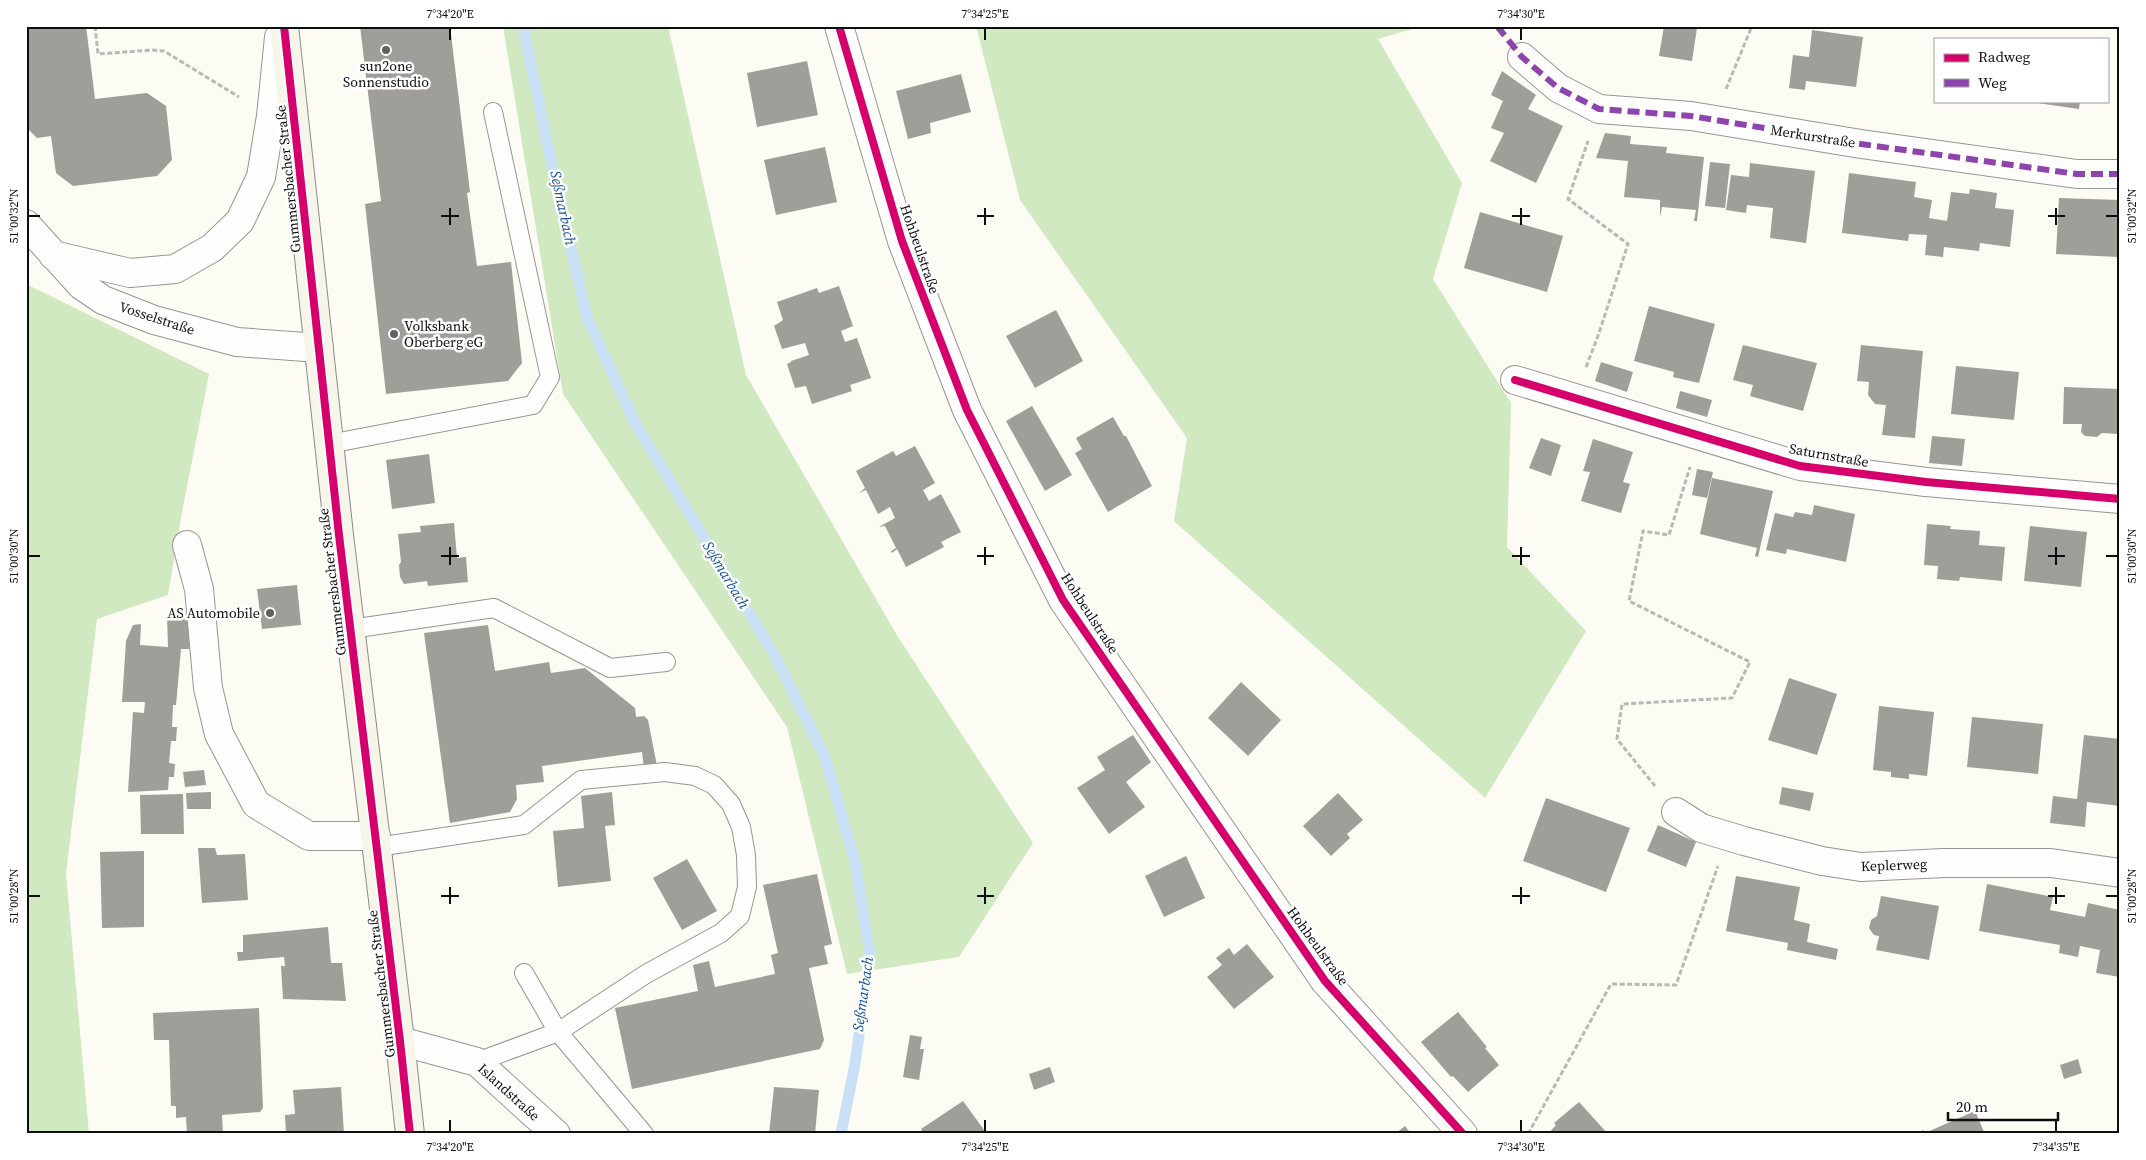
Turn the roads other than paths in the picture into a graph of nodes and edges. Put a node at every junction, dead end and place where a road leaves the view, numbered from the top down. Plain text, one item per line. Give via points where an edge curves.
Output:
1 (280, 26) edge
2 (284, 26) edge
3 (839, 26) edge
4 (1522, 58) dead end
5 (493, 112) dead end
6 (2120, 174) edge
7 (26, 224) edge
8 (52, 255) junction
9 (319, 348) junction
10 (1516, 380) dead end
11 (329, 444) junction
12 (2120, 499) edge
13 (187, 545) dead end
14 (351, 629) junction
15 (666, 662) dead end
16 (1676, 812) road end
17 (376, 841) junction
18 (2120, 873) edge
19 (524, 973) dead end
20 (558, 1032) junction
21 (400, 1041) junction
22 (477, 1062) junction
23 (410, 1134) edge
24 (556, 1134) edge
25 (644, 1134) edge
26 (1463, 1134) edge

1 - 8 street via 261,177 240,221 212,248 175,269 130,273
2 - 9 main road, Gummersbacher Straße
3 - 26 street, Hohbeulstraße via 902,242 967,410 1063,600 1325,981
4 - 6 street, Merkurstraße via 1558,88 1599,109 1690,116 2077,174
5 - 11 lane via 550,377 533,405
7 - 8 street, Vosselstraße
8 - 9 street, Vosselstraße via 81,286 103,300 154,320 237,342
9 - 11 main road, Gummersbacher Straße
10 - 12 street, Saturnstraße via 1800,466 1926,482
11 - 14 main road, Gummersbacher Straße
13 - 17 street via 199,589 208,688 219,734 256,804 309,836
14 - 15 lane via 494,608 610,668
14 - 17 main road, Gummersbacher Straße
16 - 18 street, Keplerweg via 1701,828 1727,836 1822,861 1861,867 2051,863
17 - 20 lane via 524,824 581,780 665,772 695,776 714,785 731,804 741,827 747,888 740,916 721,933 646,974
17 - 21 main road, Gummersbacher Straße
19 - 20 lane
20 - 22 lane
20 - 25 lane
21 - 22 street, Islandstraße
21 - 23 main road, Gummersbacher Straße
22 - 24 street, Islandstraße

